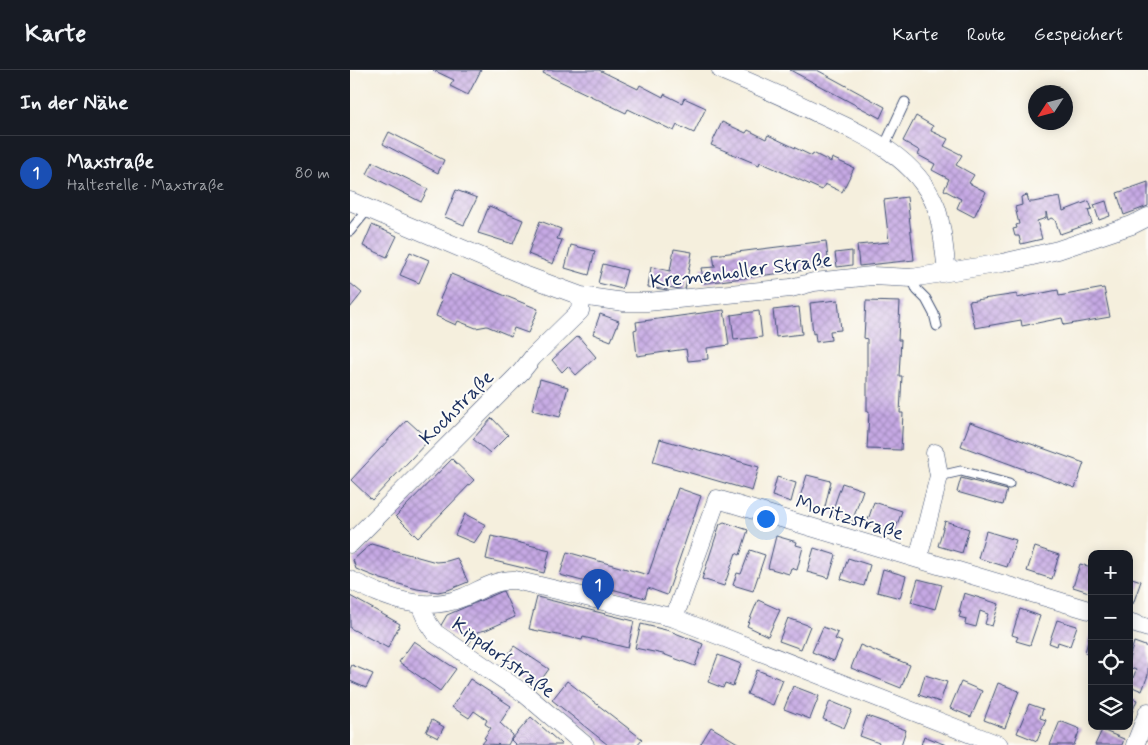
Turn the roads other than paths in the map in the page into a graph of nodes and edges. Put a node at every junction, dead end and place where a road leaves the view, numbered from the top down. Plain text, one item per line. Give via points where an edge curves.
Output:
1 (721, 70) edge
2 (905, 102) dead end
3 (884, 147) junction
4 (350, 201) edge
5 (368, 209) junction
6 (1148, 217) edge
7 (350, 231) edge
8 (947, 271) junction
9 (912, 278) junction
10 (581, 296) junction
11 (937, 326) dead end
12 (935, 453) dead end
13 (939, 476) junction
14 (1010, 484) dead end
15 (350, 544) edge
16 (918, 559) junction
17 (350, 580) edge
18 (420, 605) junction
19 (1088, 610) edge
20 (674, 618) junction
21 (1133, 623) edge
22 (1148, 628) edge
23 (1148, 712) edge
24 (585, 745) edge
25 (999, 745) edge
26 (1135, 745) edge

1 - 3 street via 870,137
2 - 3 lane
3 - 8 street via 904,162 923,183 936,207
4 - 5 street, Kremenholler Straße
5 - 7 lane
5 - 10 street, Kremenholler Straße
6 - 8 street, Kremenholler Straße via 1058,250
8 - 9 street, Kremenholler Straße
9 - 10 street, Kremenholler Straße via 872,276 814,282 791,288 648,302
9 - 11 lane via 934,314
10 - 15 street, Kochstraße via 580,311 574,318
12 - 13 street
13 - 14 lane via 961,471
13 - 16 street
16 - 19 street, Moritzstraße
16 - 20 street, Moritzstraße via 717,499
17 - 18 street via 388,598
18 - 20 street via 463,598 494,583 515,580
18 - 24 street, Kippdorfstraße via 435,633 525,694
20 - 25 street
21 - 22 street
23 - 26 street

